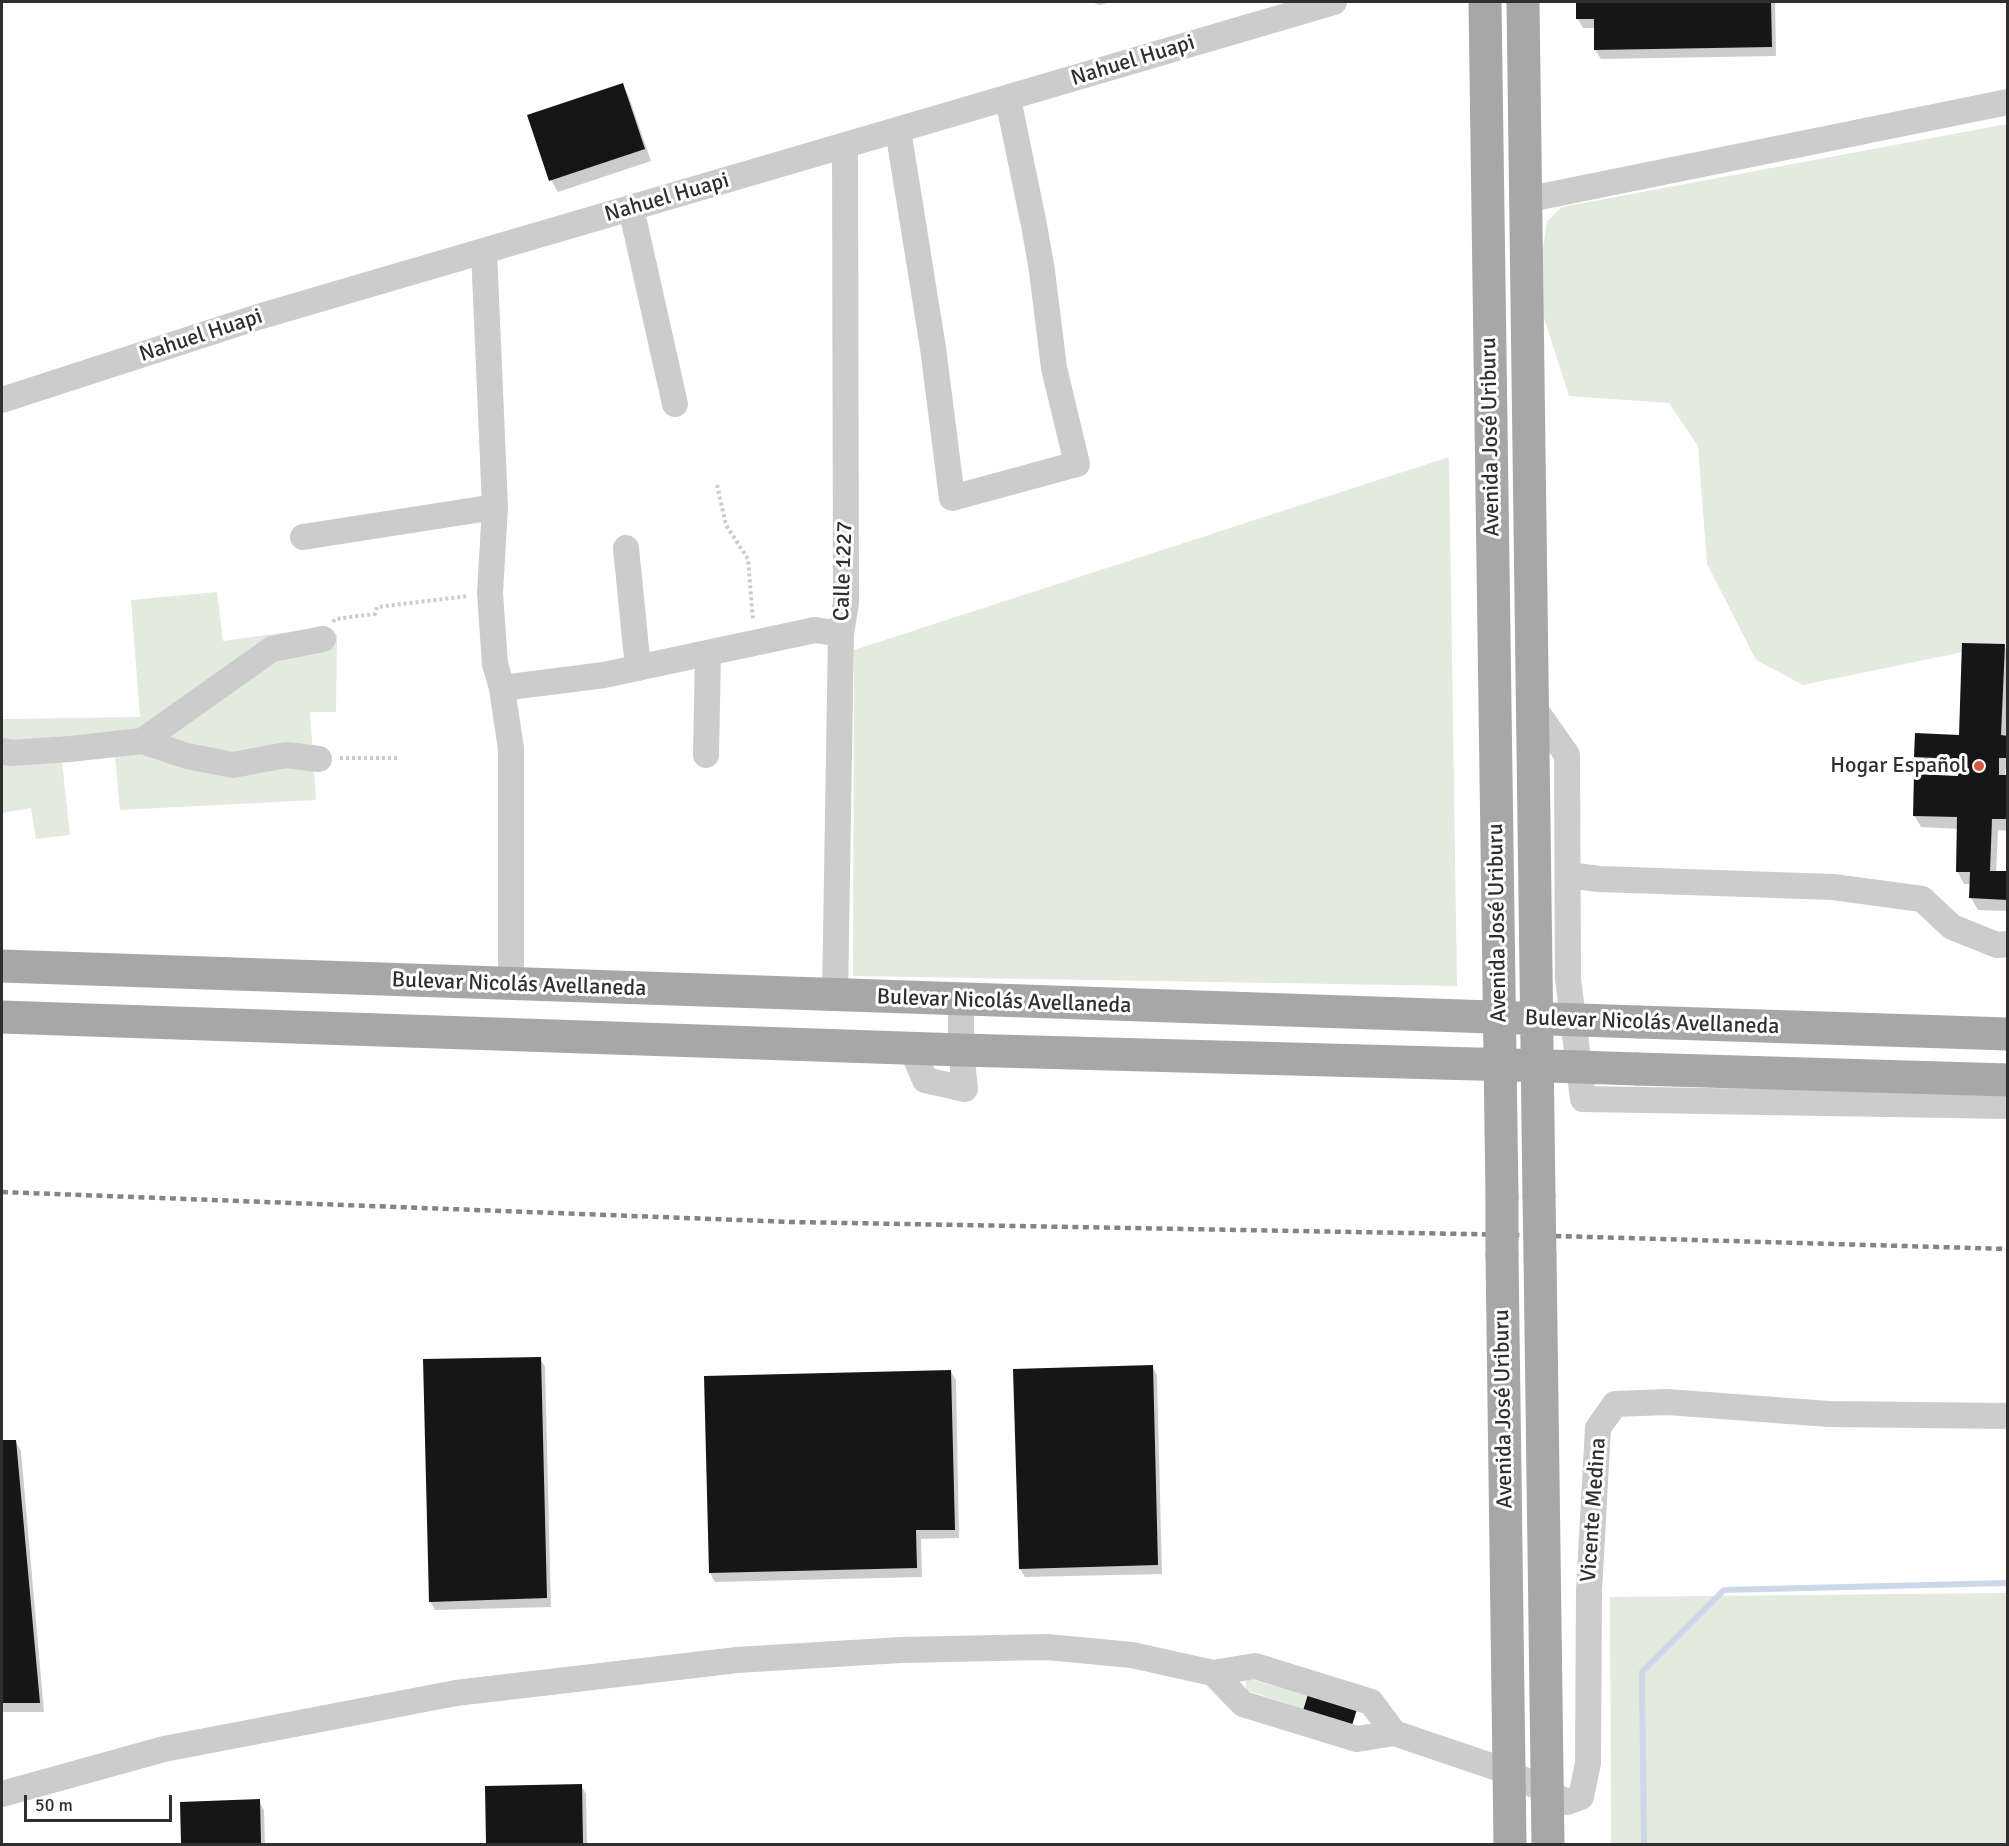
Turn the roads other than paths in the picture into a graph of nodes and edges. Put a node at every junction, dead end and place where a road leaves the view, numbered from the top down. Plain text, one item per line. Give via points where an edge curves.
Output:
1 (1334, 2) edge
2 (1485, 2) edge
3 (1523, 2) edge
4 (1008, 99) junction
5 (2007, 102) edge
6 (898, 130) junction
7 (845, 146) junction
8 (1525, 200) junction
9 (631, 208) junction
10 (484, 251) junction
11 (2, 400) edge
12 (675, 404) dead end
13 (495, 507) junction
14 (303, 537) dead end
15 (626, 548) dead end
16 (842, 634) junction
17 (323, 639) road end
18 (708, 654) junction
19 (638, 668) junction
20 (502, 688) junction
21 (1532, 705) junction
22 (142, 741) junction
23 (2, 751) edge
24 (706, 755) dead end
25 (319, 759) road end
26 (1568, 875) junction
27 (2007, 944) edge
28 (2, 966) edge
29 (511, 984) junction
30 (835, 996) junction
31 (961, 1000) junction
32 (2, 1017) edge
33 (1500, 1019) junction
34 (1543, 1019) junction
35 (2007, 1034) edge
36 (961, 1050) junction
37 (1500, 1065) junction
38 (1543, 1066) junction
39 (2007, 1080) edge
40 (2007, 1106) edge
41 (2007, 1416) edge
42 (1213, 1673) junction
43 (1394, 1733) junction
44 (1509, 1772) junction
45 (1547, 1793) junction
46 (2, 1794) edge
47 (1510, 1845) edge
48 (1548, 1845) edge

1 - 4 street, Nahuel Huapi
2 - 33 main road, Avenida José Uriburu
3 - 8 main road, Avenida José Uriburu
4 - 6 street, Nahuel Huapi
4 - 6 street via 1042,271 1054,368 1077,464 952,498
5 - 8 street
6 - 7 street, Nahuel Huapi
7 - 9 street, Nahuel Huapi
7 - 16 street, Calle 1227 via 846,603
8 - 21 main road, Avenida José Uriburu
9 - 10 street, Nahuel Huapi
9 - 12 street
10 - 11 street, Nahuel Huapi via 258,317
10 - 13 street
13 - 14 street
13 - 20 street via 490,593 495,664
15 - 19 street
16 - 18 street via 815,630
16 - 30 street, Calle 1227
17 - 22 street via 272,649
18 - 19 street
18 - 24 street
19 - 20 street
20 - 29 street via 512,749
21 - 26 street via 1567,755
21 - 34 main road, Avenida José Uriburu
22 - 23 street
22 - 25 street via 187,756 233,765 286,755
26 - 27 street via 1833,887 1922,899 1952,927 1997,945
26 - 40 street via 1568,979 1583,1099
28 - 29 main road, Bulevar Nicolás Avellaneda
29 - 30 main road, Bulevar Nicolás Avellaneda
30 - 31 main road, Bulevar Nicolás Avellaneda
31 - 33 main road, Bulevar Nicolás Avellaneda
31 - 36 street
32 - 36 main road, Bulevar Nicolás Avellaneda
33 - 34 main road, Bulevar Nicolás Avellaneda
33 - 37 main road, Avenida José Uriburu
34 - 35 main road, Bulevar Nicolás Avellaneda, bridge
34 - 38 main road, Avenida José Uriburu
36 - 37 main road, Bulevar Nicolás Avellaneda
37 - 38 main road, Bulevar Nicolás Avellaneda
37 - 44 main road, Avenida José Uriburu, bridge
38 - 39 main road, Bulevar Nicolás Avellaneda, bridge
38 - 45 main road, Avenida José Uriburu, bridge via 1539,1196
41 - 45 street, Vicente Medina via 1829,1414 1667,1402 1615,1404 1598,1428 1589,1591 1588,1763 1581,1797 1567,1802
42 - 43 street via 1243,1704 1357,1739
42 - 43 street via 1255,1666 1371,1702
42 - 46 street via 1132,1655 1047,1647 901,1650 737,1660 456,1693 164,1749
43 - 44 street
44 - 45 street
44 - 47 main road, Avenida José Uriburu
45 - 48 main road, Avenida José Uriburu

